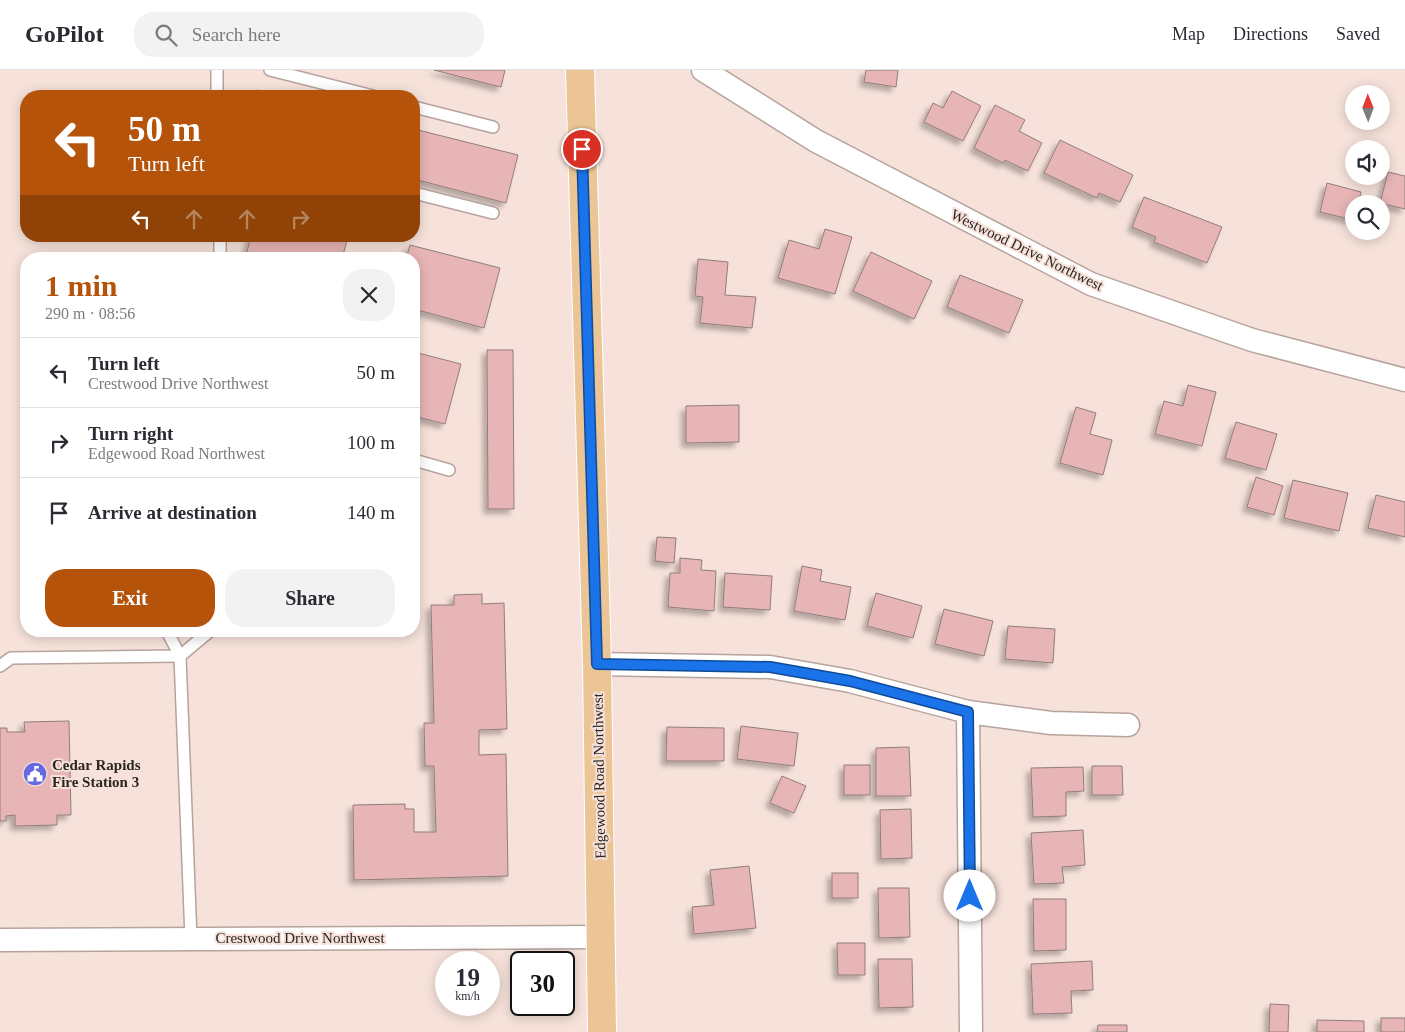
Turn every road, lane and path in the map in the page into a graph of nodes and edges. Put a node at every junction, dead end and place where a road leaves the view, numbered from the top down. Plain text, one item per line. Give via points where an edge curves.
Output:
1 (216, 70) edge
2 (270, 70) edge
3 (580, 70) edge
4 (703, 70) edge
5 (217, 90) edge
6 (348, 90) edge
7 (420, 109) edge
8 (493, 127) dead end
9 (420, 194) edge
10 (493, 213) dead end
11 (1405, 380) edge
12 (420, 462) edge
13 (449, 470) dead end
14 (170, 637) edge
15 (203, 637) edge
16 (180, 656) junction
17 (597, 664) junction
18 (0, 666) edge
19 (968, 712) junction
20 (1128, 725) dead end
21 (601, 937) junction
22 (191, 939) junction
23 (0, 940) edge
24 (602, 1032) edge
25 (971, 1032) edge

1 - 5 lane
2 - 6 lane
3 - 17 main road, Edgewood Road Northwest
4 - 11 street, Westwood Drive Northwest via 816,141 1091,284 1252,340
7 - 8 lane
9 - 10 lane
12 - 13 lane
14 - 16 lane
15 - 16 lane
16 - 18 lane via 11,658
16 - 22 lane
17 - 19 street via 770,667 850,681
17 - 21 main road, Edgewood Road Northwest
19 - 20 street via 1051,723
19 - 25 street
21 - 22 street, Crestwood Drive Northwest
21 - 24 main road, Edgewood Road Northwest
22 - 23 street, Crestwood Drive Northwest

